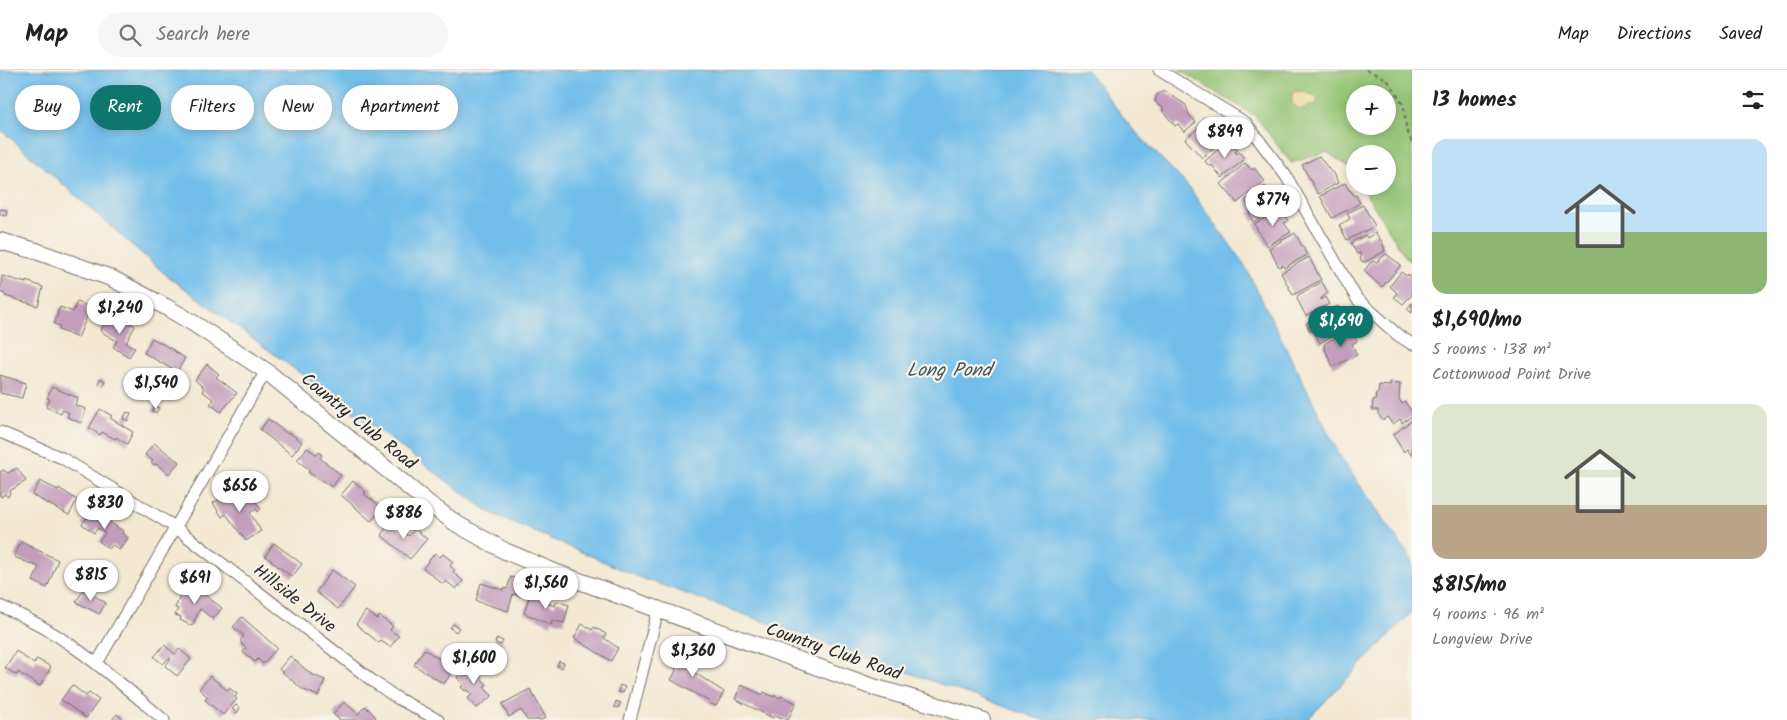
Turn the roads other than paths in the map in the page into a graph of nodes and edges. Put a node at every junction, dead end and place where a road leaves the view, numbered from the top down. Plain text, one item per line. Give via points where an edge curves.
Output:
1 (1159, 70) edge
2 (0, 241) edge
3 (1412, 344) edge
4 (266, 371) junction
5 (0, 432) edge
6 (175, 527) junction
7 (0, 606) edge
8 (658, 610) junction
9 (96, 663) junction
10 (164, 720) edge
11 (438, 720) edge
12 (630, 720) edge
13 (982, 720) edge

1 - 3 street via 1246,123 1286,176 1356,298 1398,336
2 - 4 street, Country Club Road via 111,278 187,319
4 - 6 street
4 - 8 street, Country Club Road via 457,524 505,551
5 - 6 street, Hillside Drive via 62,458
6 - 9 street
6 - 11 street, Hillside Drive via 374,682
7 - 9 street via 42,627
8 - 12 street
8 - 13 street, Country Club Road via 873,687
9 - 10 street

